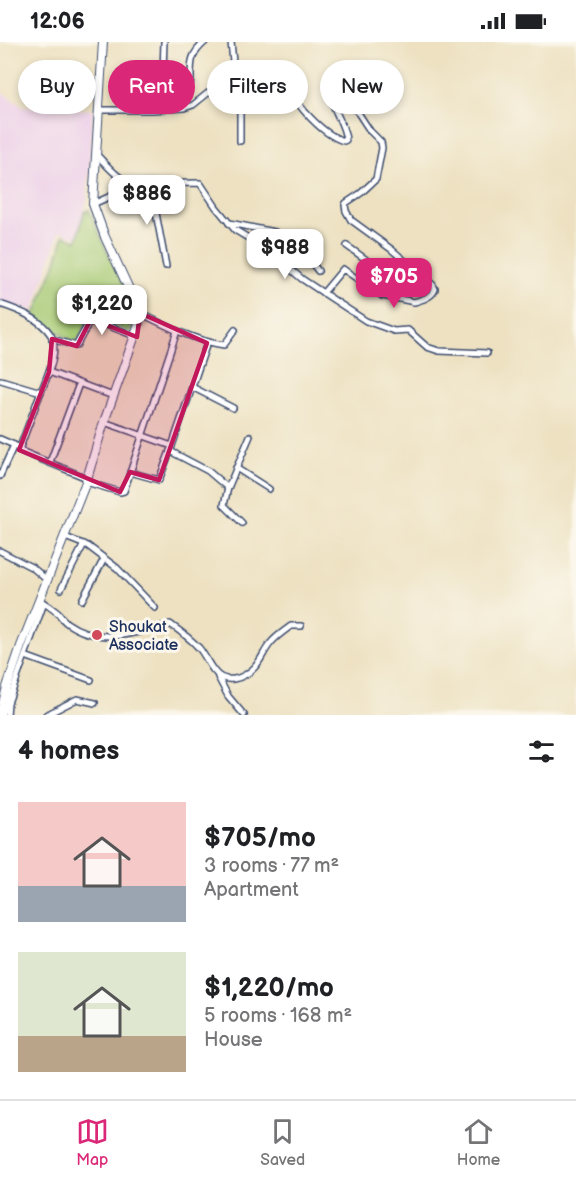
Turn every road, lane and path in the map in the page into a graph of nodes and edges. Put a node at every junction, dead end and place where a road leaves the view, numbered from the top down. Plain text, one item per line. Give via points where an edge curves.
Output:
1 (103, 42) edge
2 (164, 42) edge
3 (205, 42) edge
4 (231, 42) edge
5 (163, 60) edge
6 (191, 60) edge
7 (233, 60) edge
8 (207, 94) edge
9 (100, 110) junction
10 (240, 114) edge
11 (307, 114) edge
12 (240, 141) dead end
13 (96, 154) junction
14 (138, 184) junction
15 (156, 184) junction
16 (93, 204) junction
17 (229, 223) junction
18 (347, 246) dead end
19 (166, 266) dead end
20 (318, 271) dead end
21 (322, 293) junction
22 (399, 298) junction
23 (0, 304) edge
24 (140, 313) junction
25 (235, 330) dead end
26 (177, 331) junction
27 (135, 336) junction
28 (52, 339) junction
29 (207, 343) junction
30 (487, 353) dead end
31 (49, 372) junction
32 (1, 380) edge
33 (79, 384) junction
34 (192, 387) junction
35 (41, 392) junction
36 (113, 396) junction
37 (233, 408) dead end
38 (104, 422) junction
39 (143, 435) junction
40 (250, 436) dead end
41 (0, 440) edge
42 (16, 448) junction
43 (171, 448) junction
44 (50, 462) junction
45 (236, 468) junction
46 (130, 472) junction
47 (0, 476) edge
48 (86, 480) junction
49 (228, 488) junction
50 (269, 489) dead end
51 (242, 523) dead end
52 (65, 537) junction
53 (84, 544) junction
54 (0, 550) edge
55 (104, 559) junction
56 (33, 568) junction
57 (52, 568) junction
58 (47, 580) junction
59 (61, 589) dead end
60 (82, 600) dead end
61 (41, 602) junction
62 (155, 608) dead end
63 (301, 626) dead end
64 (25, 656) junction
65 (218, 675) junction
66 (91, 680) dead end
67 (95, 703) dead end
68 (0, 715) edge
69 (7, 715) edge
70 (46, 715) edge
71 (244, 715) edge

1 - 9 street
2 - 5 street
3 - 6 street via 194,47
4 - 7 street
8 - 9 street via 184,108
9 - 13 street
10 - 12 street
11 - 22 street via 339,140 346,140 331,99 338,87 346,86 353,105 381,142 376,179 346,203 346,211 435,288 433,294 417,302
13 - 14 street via 125,181
13 - 16 street
14 - 15 street
14 - 16 street
15 - 17 street via 200,183
15 - 19 street via 156,213
16 - 24 street
17 - 20 street via 275,232 306,255
17 - 21 street
18 - 22 street via 396,286
21 - 22 street via 343,269 382,296
21 - 30 street via 366,321 394,331 408,330 439,351
23 - 28 street via 31,317
24 - 26 street
24 - 27 street
25 - 29 street via 224,345
26 - 29 street
26 - 39 street
27 - 28 street via 91,319 76,346
27 - 36 street
28 - 31 street via 54,351
29 - 34 street
31 - 33 street
31 - 35 street
32 - 35 street
33 - 36 street
33 - 44 street
34 - 37 street
34 - 43 street
35 - 42 street
36 - 38 street
38 - 39 street
38 - 48 street
39 - 43 street
39 - 46 street
40 - 45 street
41 - 42 street
42 - 44 street
42 - 47 street
43 - 46 street via 159,480
43 - 49 street
44 - 48 street
45 - 49 street
45 - 50 street
46 - 48 street via 122,492
48 - 52 street
49 - 51 street via 224,505
52 - 53 street
52 - 57 street
53 - 55 street
53 - 59 street
54 - 56 street
55 - 60 street
55 - 62 street
56 - 57 street
56 - 58 street
57 - 58 street
58 - 61 street
61 - 64 street
61 - 65 street via 74,628 103,637 170,624 192,641
61 - 68 street via 10,677
63 - 65 street via 283,631 256,667 243,676 234,680
64 - 66 street
64 - 69 street
65 - 71 street via 228,696
67 - 70 street via 78,699

